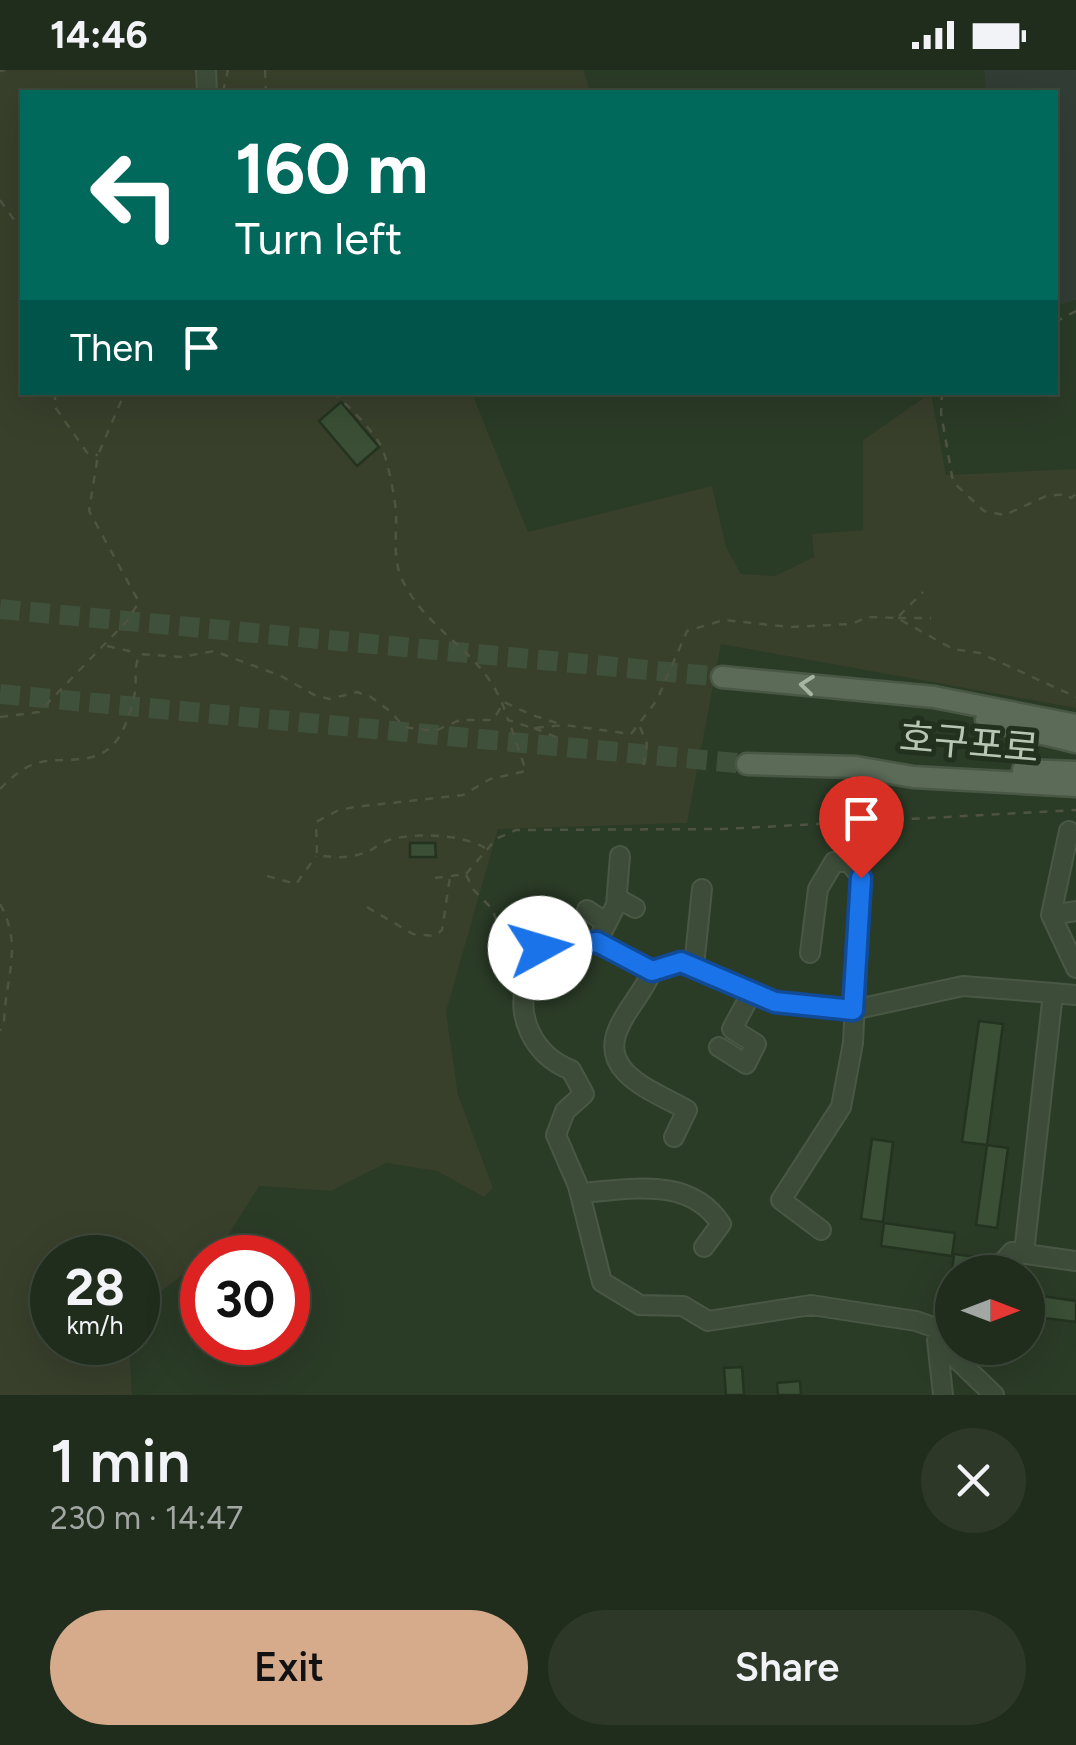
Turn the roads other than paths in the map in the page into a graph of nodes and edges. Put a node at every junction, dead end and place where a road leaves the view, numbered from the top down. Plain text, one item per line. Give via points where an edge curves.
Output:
1 (722, 677) tunnel mouth
2 (862, 690) junction
3 (1076, 725) edge
4 (1076, 742) edge
5 (746, 764) tunnel mouth
6 (856, 766) junction
7 (1076, 772) edge
8 (1076, 786) edge
9 (1069, 831) dead end
10 (620, 856) dead end
11 (702, 889) dead end
12 (617, 898) junction
13 (635, 908) dead end
14 (587, 910) dead end
15 (1076, 911) edge
16 (1052, 915) junction
17 (607, 924) junction
18 (597, 942) junction
19 (516, 944) road end
20 (548, 948) junction
21 (810, 954) dead end
22 (694, 966) junction
23 (1076, 968) edge
24 (652, 971) junction
25 (752, 992) junction
26 (1053, 993) junction
27 (1076, 995) edge
28 (853, 1010) junction
29 (718, 1046) dead end
30 (674, 1138) dead end
31 (580, 1193) junction
32 (820, 1230) dead end
33 (704, 1247) dead end
34 (1024, 1254) junction
35 (1009, 1255) edge
36 (1076, 1260) edge
37 (935, 1327) edge
38 (943, 1365) edge
39 (971, 1365) edge
40 (943, 1395) edge
41 (994, 1395) edge

2 -> 1 main road, 호구포로
2 - 3 main road, 호구포로
2 - 4 main road, 호구포로
5 - 6 main road, 호구포로
6 - 7 main road, 호구포로
6 - 8 main road, 호구포로 via 912,777
9 - 16 street
10 - 12 street
11 - 22 street
12 - 13 street
12 - 17 street
14 - 17 street
15 - 16 street
16 - 23 street
17 - 18 street
18 - 20 street
18 - 24 street
19 - 20 street
20 - 31 street via 529,976 521,1010 531,1038 571,1070 584,1094 565,1111 556,1134
21 - 28 street via 818,889 834,862 849,862 861,878
22 - 24 street via 681,962
22 - 25 street
24 - 30 street via 618,1028 614,1056 622,1073 687,1110
25 - 28 street via 775,1002
25 - 29 street via 732,1029 756,1044 746,1064
26 - 27 street
26 - 28 street via 963,986
26 - 34 street
28 - 32 street via 841,1107 781,1200
31 - 33 street via 664,1187 693,1198 721,1224
31 - 37 street via 602,1282 640,1306 683,1306 708,1321 811,1305
34 - 35 street
34 - 36 street
38 - 40 street
39 - 41 street

